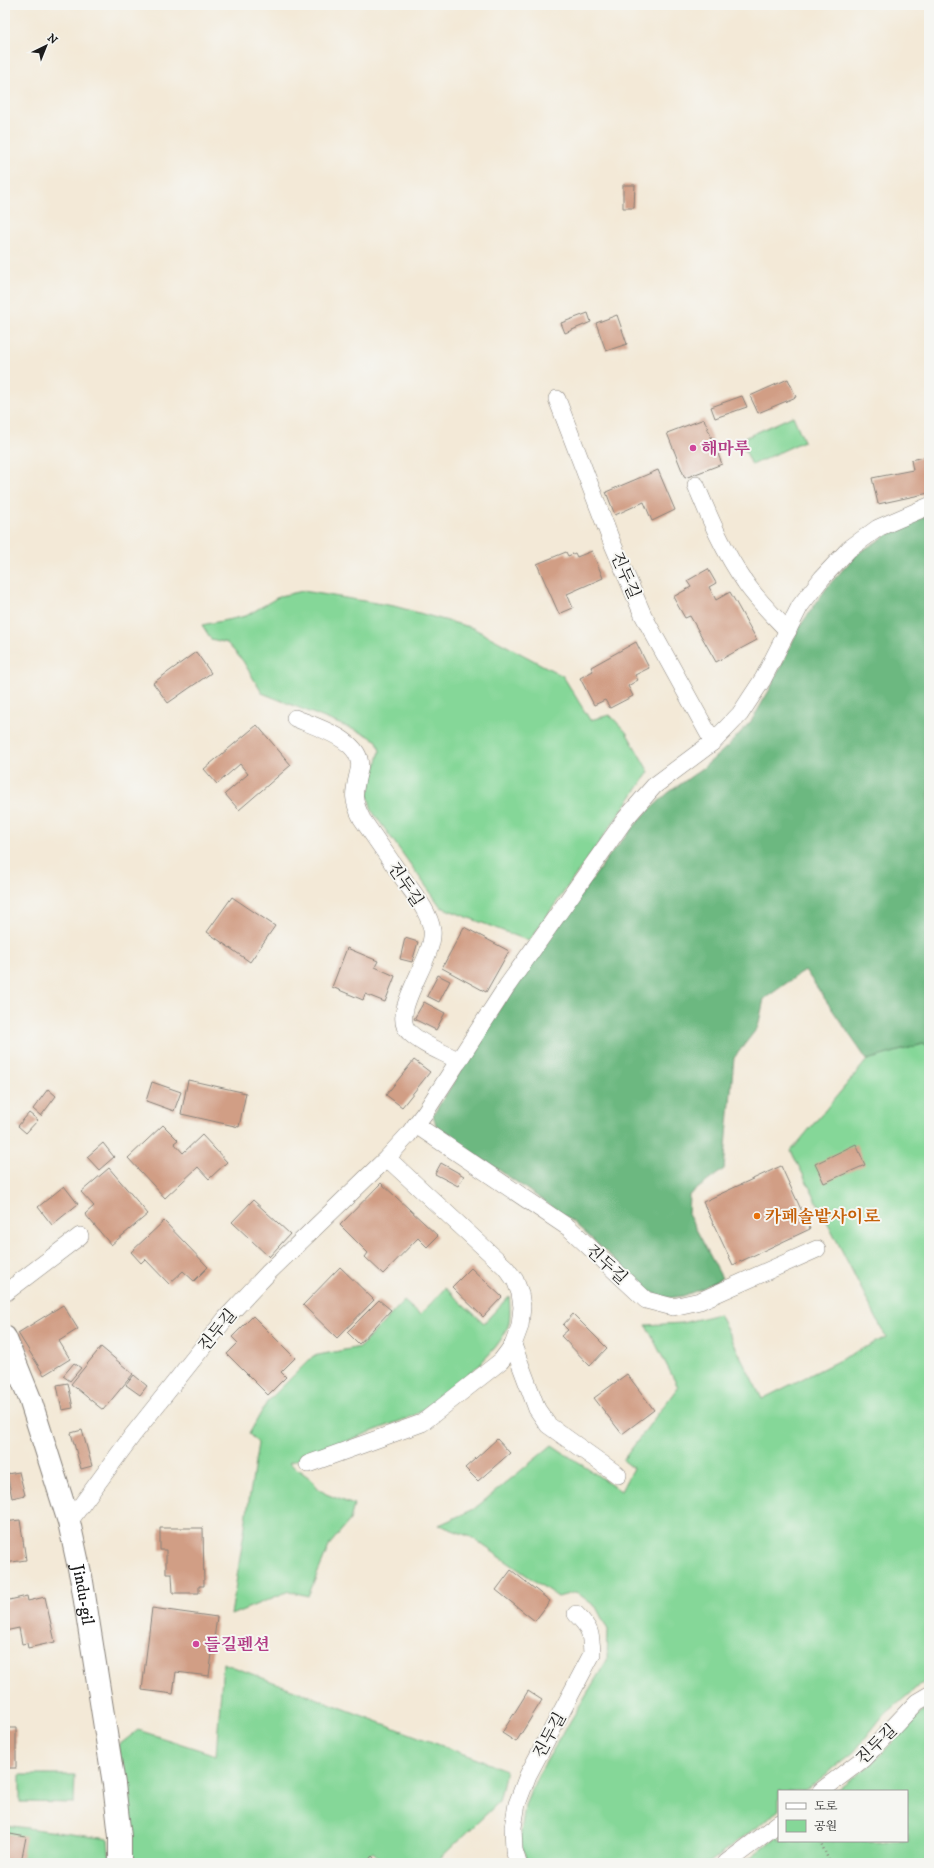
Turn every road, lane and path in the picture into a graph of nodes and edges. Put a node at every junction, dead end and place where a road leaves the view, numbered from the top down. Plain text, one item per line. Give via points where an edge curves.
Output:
1 (557, 399) dead end
2 (696, 486) dead end
3 (929, 506) edge
4 (788, 631) junction
5 (295, 718) dead end
6 (712, 742) junction
7 (459, 1061) junction
8 (416, 1125) junction
9 (387, 1158) junction
10 (80, 1236) dead end
11 (817, 1249) dead end
12 (5, 1293) edge
13 (5, 1337) edge
14 (513, 1345) junction
15 (308, 1464) dead end
16 (618, 1475) dead end
17 (69, 1522) junction
18 (576, 1614) dead end
19 (929, 1695) edge
20 (822, 1790) edge
21 (778, 1824) edge
22 (820, 1842) edge
23 (120, 1863) edge
24 (518, 1863) edge
25 (726, 1863) edge
26 (830, 1863) edge

1 - 6 lane, 진두길 via 643,615
2 - 4 lane via 726,551 745,583
3 - 4 lane, 진두길 via 878,528 849,549 800,606
4 - 6 lane, 진두길 via 763,679 740,714
5 - 7 lane, 진두길 via 344,740 359,756 360,768 354,792 355,805 419,902 432,931 425,961 403,1012 402,1022 408,1032
6 - 7 lane, 진두길 via 654,786 626,818 507,986
7 - 8 lane, 진두길
8 - 9 lane, 진두길
8 - 11 lane, 진두길 via 569,1228 646,1300 673,1306 700,1301
9 - 14 lane via 505,1266 515,1280 522,1307 520,1326
9 - 17 lane, 진두길 via 269,1272 226,1318 132,1436
10 - 12 lane
13 - 17 street, Jindu-gil via 30,1399
14 - 15 lane via 501,1361 422,1423
14 - 16 lane via 537,1409 548,1426
17 - 23 street, Jindu-gil via 82,1582 114,1784
18 - 24 lane, 진두길 via 588,1626 592,1654 528,1775 517,1804 513,1827 514,1850
19 - 20 lane, 진두길 via 918,1702 863,1759
21 - 25 lane
22 - 26 path

